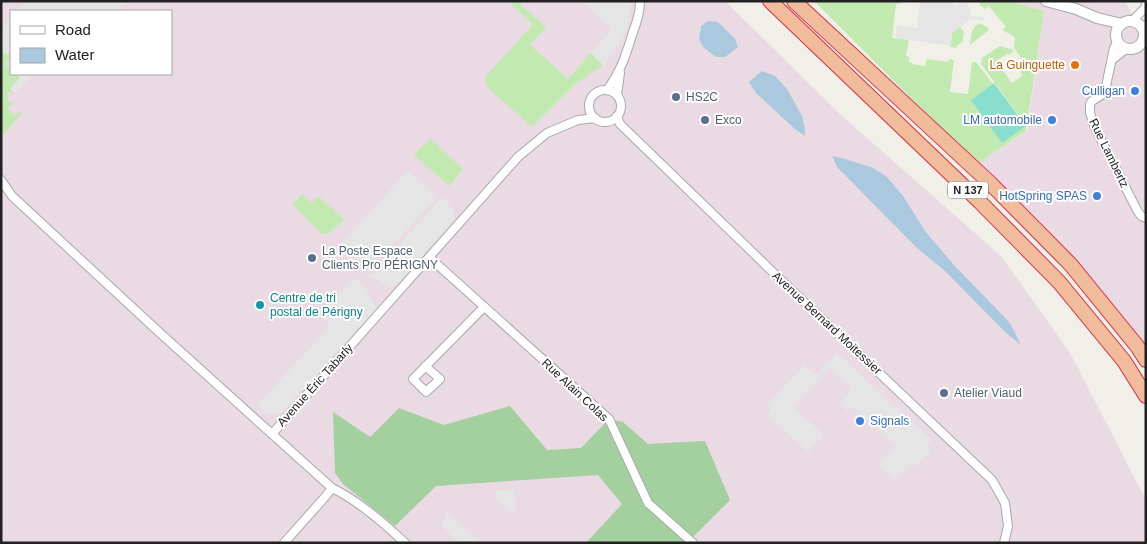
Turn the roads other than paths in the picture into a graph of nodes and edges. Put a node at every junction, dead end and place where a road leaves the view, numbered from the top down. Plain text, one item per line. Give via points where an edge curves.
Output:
1 (640, 1) edge
2 (770, 1) edge
3 (794, 1) edge
4 (1046, 1) edge
5 (1145, 7) edge
6 (1097, 18) junction
7 (1127, 22) junction
8 (1145, 34) edge
9 (1117, 38) junction
10 (1136, 49) edge
11 (1112, 60) junction
12 (620, 71) junction
13 (607, 90) junction
14 (617, 96) junction
15 (589, 106) junction
16 (617, 116) junction
17 (595, 118) junction
18 (578, 120) junction
19 (1, 180) edge
20 (1146, 218) edge
21 (429, 257) junction
22 (484, 307) junction
23 (1146, 360) edge
24 (425, 366) dead end
25 (1146, 396) edge
26 (272, 434) junction
27 (332, 488) junction
28 (284, 543) edge
29 (406, 543) edge
30 (693, 543) edge
31 (1004, 543) edge

1 - 12 street via 640,12
2 - 25 highway, N 137 via 1059,282 1124,361
3 - 23 highway, N 137 via 990,183 1071,265
4 - 6 street
5 - 7 street
6 - 7 street
6 - 9 street
7 - 8 street via 1139,24
7 - 9 street via 1117,30
8 - 10 street
9 - 10 street via 1123,47
9 - 11 street, Rue Lambertz
10 - 11 street
11 - 20 street, Rue Lambertz via 1106,91 1092,101 1090,113 1137,210
12 - 13 street
12 - 14 street
13 - 14 street
13 - 15 street via 597,92
14 - 16 street via 621,108
15 - 17 street
15 - 18 street, Avenue Éric Tabarly
16 - 17 street via 609,121
16 - 31 street, Avenue Bernard Moitessier via 620,124 992,480 1005,503 1008,526
17 - 18 street, Avenue Éric Tabarly
18 - 21 street, Avenue Éric Tabarly via 547,134 518,157
19 - 26 street, Avenue Éric Tabarly via 12,196
21 - 22 street, Rue Alain Colas
21 - 26 street, Avenue Éric Tabarly
22 - 24 street
22 - 30 street, Rue Alain Colas via 609,419 648,502
26 - 27 street
27 - 28 street
27 - 29 street via 384,523

